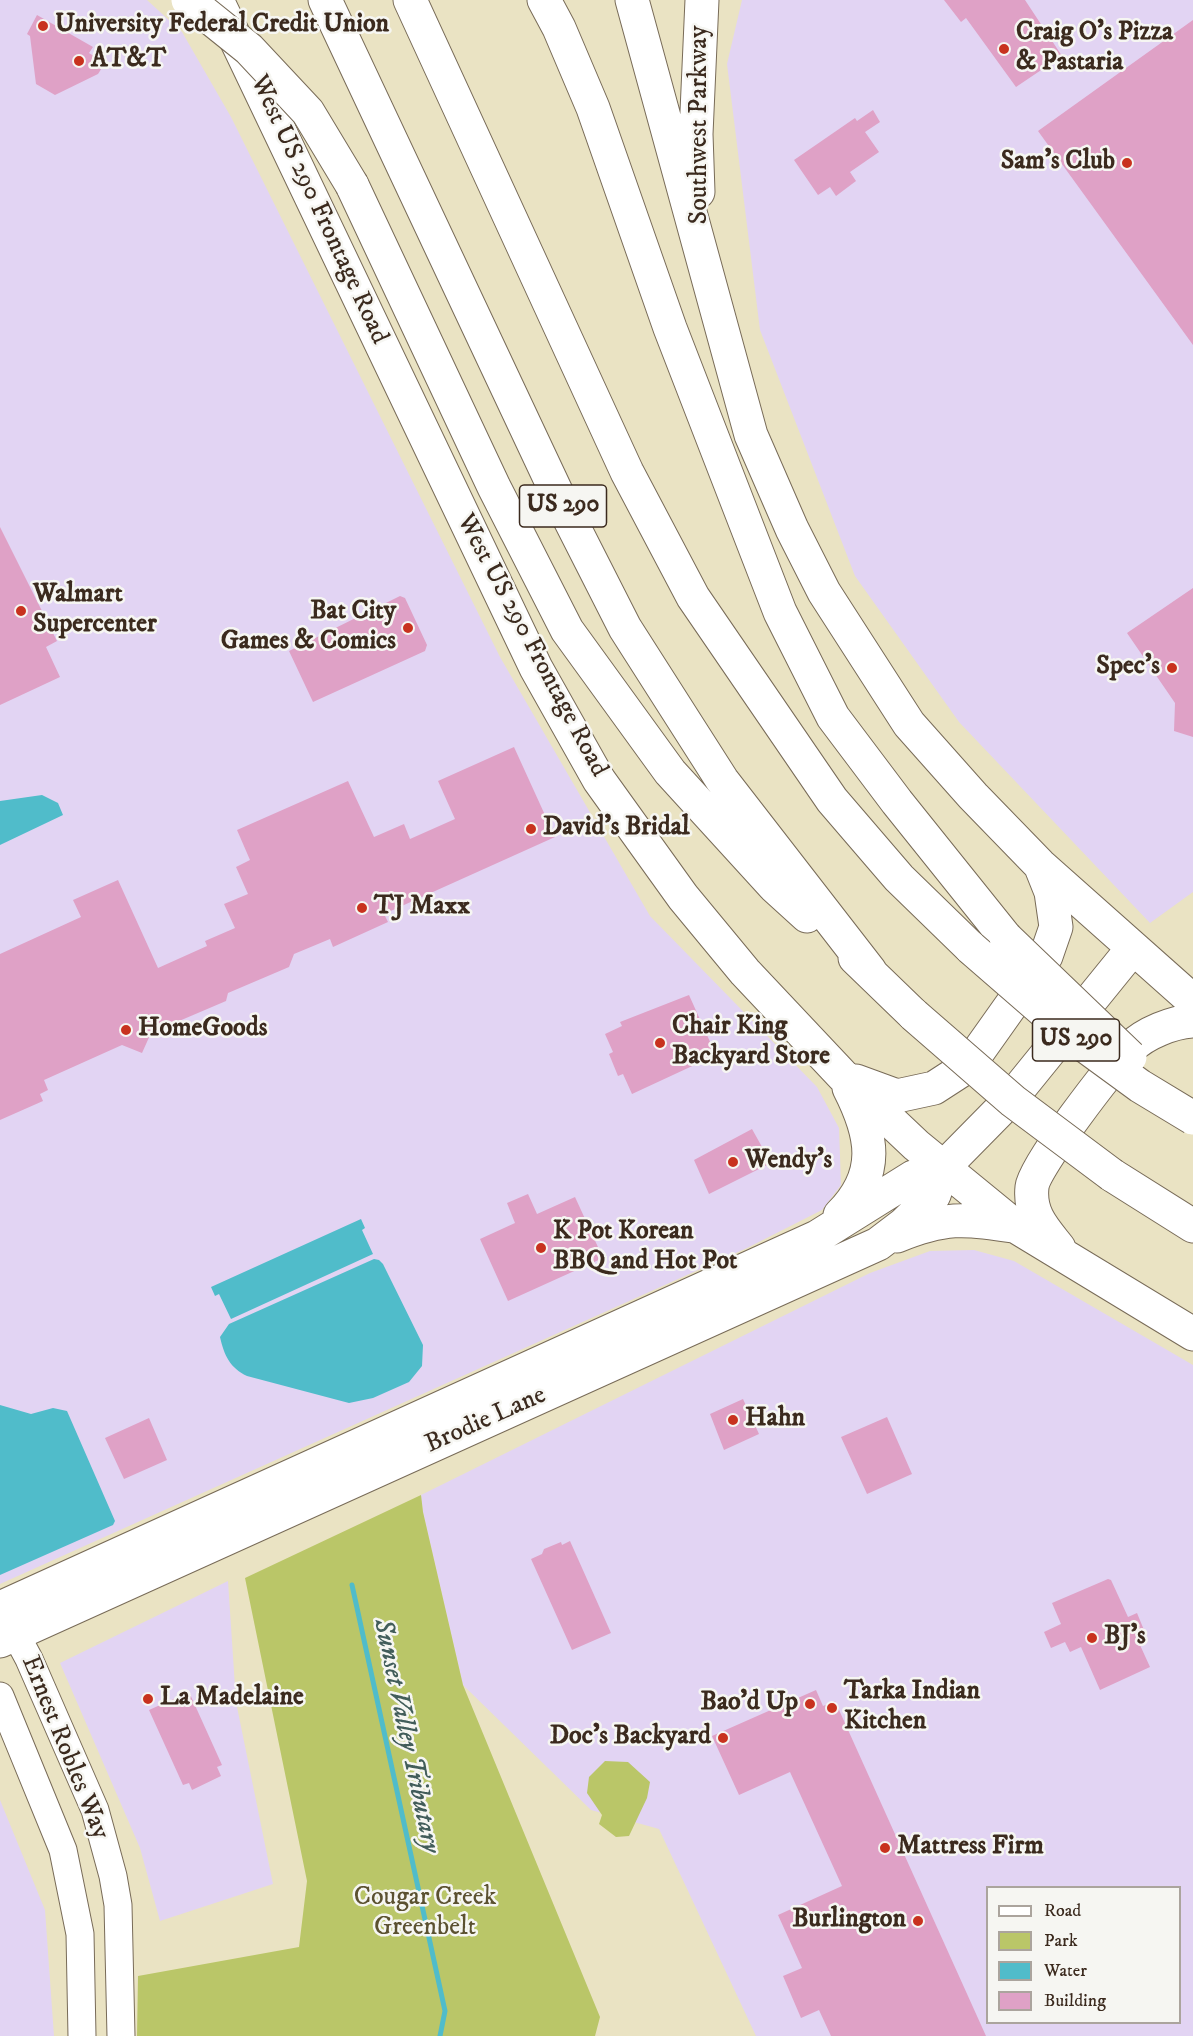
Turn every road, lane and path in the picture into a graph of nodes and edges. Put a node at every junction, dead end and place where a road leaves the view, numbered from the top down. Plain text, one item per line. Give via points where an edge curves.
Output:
1 (188, 0) edge
2 (217, 0) edge
3 (325, 0) edge
4 (410, 0) edge
5 (544, 0) edge
6 (632, 0) edge
7 (702, 0) edge
8 (700, 250) junction
9 (1040, 866) junction
10 (1133, 948) junction
11 (870, 971) junction
12 (1193, 1001) edge
13 (1193, 1021) edge
14 (843, 1076) junction
15 (1193, 1117) edge
16 (943, 1168) junction
17 (1015, 1226) junction
18 (1193, 1226) edge
19 (817, 1237) junction
20 (878, 1244) junction
21 (1068, 1259) junction
22 (1193, 1334) edge
23 (466, 1396) junction
24 (356, 1480) junction
25 (4, 1623) edge
26 (0, 1696) edge
27 (82, 2036) edge
28 (121, 2036) edge

1 - 11 main road, bridge via 249,49 308,112 352,185 494,487 567,630 670,771 774,886
2 - 14 main road, West US 290 Frontage Road via 536,668 599,780 683,897 745,972
3 - 11 main road, US 290 via 561,502 626,628 722,780
4 - 15 main road, US 290, bridge via 627,472 693,597 832,800 899,878 971,948 1077,1040 1140,1086
5 - 15 main road, bridge via 593,108 670,328 756,553 780,612 833,717 1006,938
6 - 8 main road
7 - 8 main road, Southwest Parkway via 696,134
8 - 9 main road via 751,435 824,592 909,724
9 - 10 main road
9 - 14 main road via 1051,892 1056,927 1046,956 968,1066 934,1088 897,1096
10 - 12 main road
10 - 16 main road, Brodie Lane via 1009,1101
11 - 18 main road, US 290, bridge via 1013,1101 1112,1175
13 - 21 main road via 1159,1030 1131,1047 1044,1158 1032,1186 1036,1219
14 - 16 main road, West US 290 Frontage Road
14 - 19 main road via 865,1119 870,1159 867,1178 852,1203
16 - 17 main road, West US 290 Frontage Road
16 - 19 main road, Brodie Lane via 913,1177
16 - 20 main road, Brodie Lane via 934,1195
17 - 20 main road via 954,1219 923,1226
17 - 21 main road, West US 290 Frontage Road
19 - 23 main road, Brodie Lane
20 - 24 main road, Brodie Lane
21 - 22 main road, West US 290 Frontage Road
23 - 24 main road via 463,1411 438,1428 386,1452 368,1464
23 - 25 main road, Brodie Lane
24 - 25 main road, Brodie Lane
25 - 28 street, Ernest Robles Way via 96,1810 113,1876 121,1951
26 - 27 street, Ernest Robles Way via 49,1810 68,1873 80,1934

